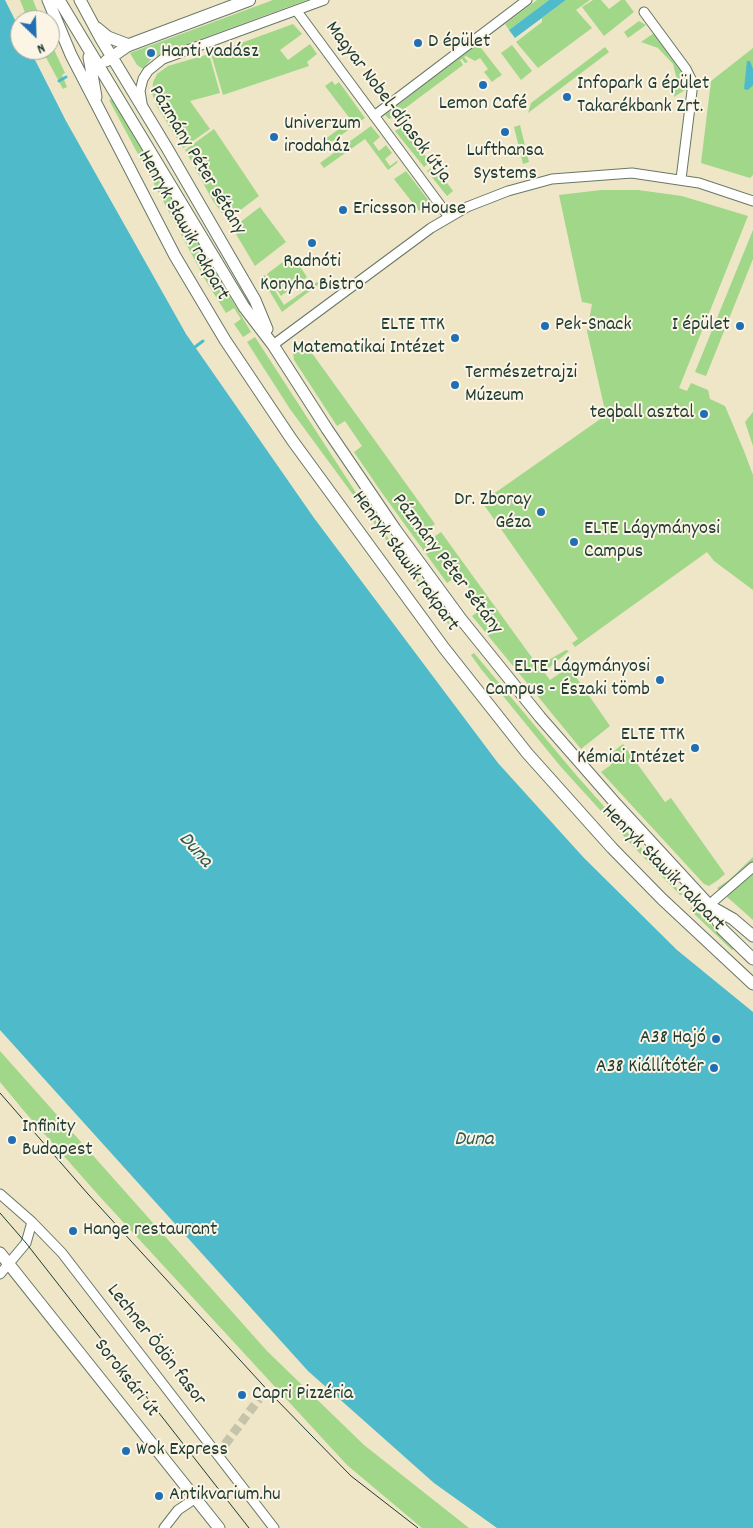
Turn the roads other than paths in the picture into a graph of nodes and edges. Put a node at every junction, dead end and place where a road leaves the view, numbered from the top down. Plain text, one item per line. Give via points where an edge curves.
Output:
1 (48, 0) edge
2 (59, 0) edge
3 (78, 0) edge
4 (249, 0) edge
5 (324, 0) edge
6 (527, 0) edge
7 (296, 10) junction
8 (644, 12) dead end
9 (92, 23) junction
10 (129, 45) junction
11 (87, 48) junction
12 (111, 57) junction
13 (99, 68) junction
14 (94, 84) junction
15 (98, 106) junction
16 (145, 111) junction
17 (374, 116) junction
18 (681, 179) junction
19 (753, 201) edge
20 (449, 217) junction
21 (273, 345) junction
22 (753, 867) edge
23 (709, 905) junction
24 (753, 936) edge
25 (753, 959) edge
26 (753, 984) edge
27 (0, 1194) edge
28 (32, 1222) junction
29 (0, 1253) edge
30 (9, 1262) junction
31 (0, 1274) edge
32 (196, 1498) junction
33 (164, 1528) edge
34 (219, 1528) edge
35 (274, 1528) edge

1 - 15 street, Henryk Sławik rakpart via 71,55
2 - 11 street, Pázmány Péter sétány
3 - 9 street, Pázmány Péter sétány
3 - 11 street, Pázmány Péter sétány
4 - 10 main road
5 - 7 street
6 - 17 street
7 - 16 street via 156,64 141,84
7 - 17 street, Magyar Nobel-díjasok útja
8 - 18 street via 693,83
9 - 10 street via 108,37
9 - 12 street, Pázmány Péter sétány
10 - 12 street
11 - 13 street, Pázmány Péter sétány
11 - 14 street, Henryk Sławik rakpart
12 - 13 street
12 - 16 street, Pázmány Péter sétány
13 - 14 street
13 - 21 street, Pázmány Péter sétány via 244,307
14 - 15 street, Henryk Sławik rakpart
15 - 26 street, Henryk Sławik rakpart via 201,302 292,440 382,564 481,696 566,796 662,899
16 - 21 street, Pázmány Péter sétány via 255,300
17 - 20 street, Magyar Nobel-díjasok útja
18 - 19 street
18 - 20 street via 632,173 552,179 508,190
20 - 21 street
21 - 23 street, Pázmány Péter sétány via 364,485 467,626 576,759
22 - 23 street
23 - 24 street, Pázmány Péter sétány
23 - 25 street, Pázmány Péter sétány via 722,928
27 - 28 street, Lechner Ödön fasor
28 - 30 street via 26,1243
28 - 35 street, Lechner Ödön fasor via 62,1253
29 - 30 street, Soroksári út
30 - 31 street
30 - 32 street, Soroksári út
32 - 33 street via 178,1510
32 - 34 street, Soroksári út

